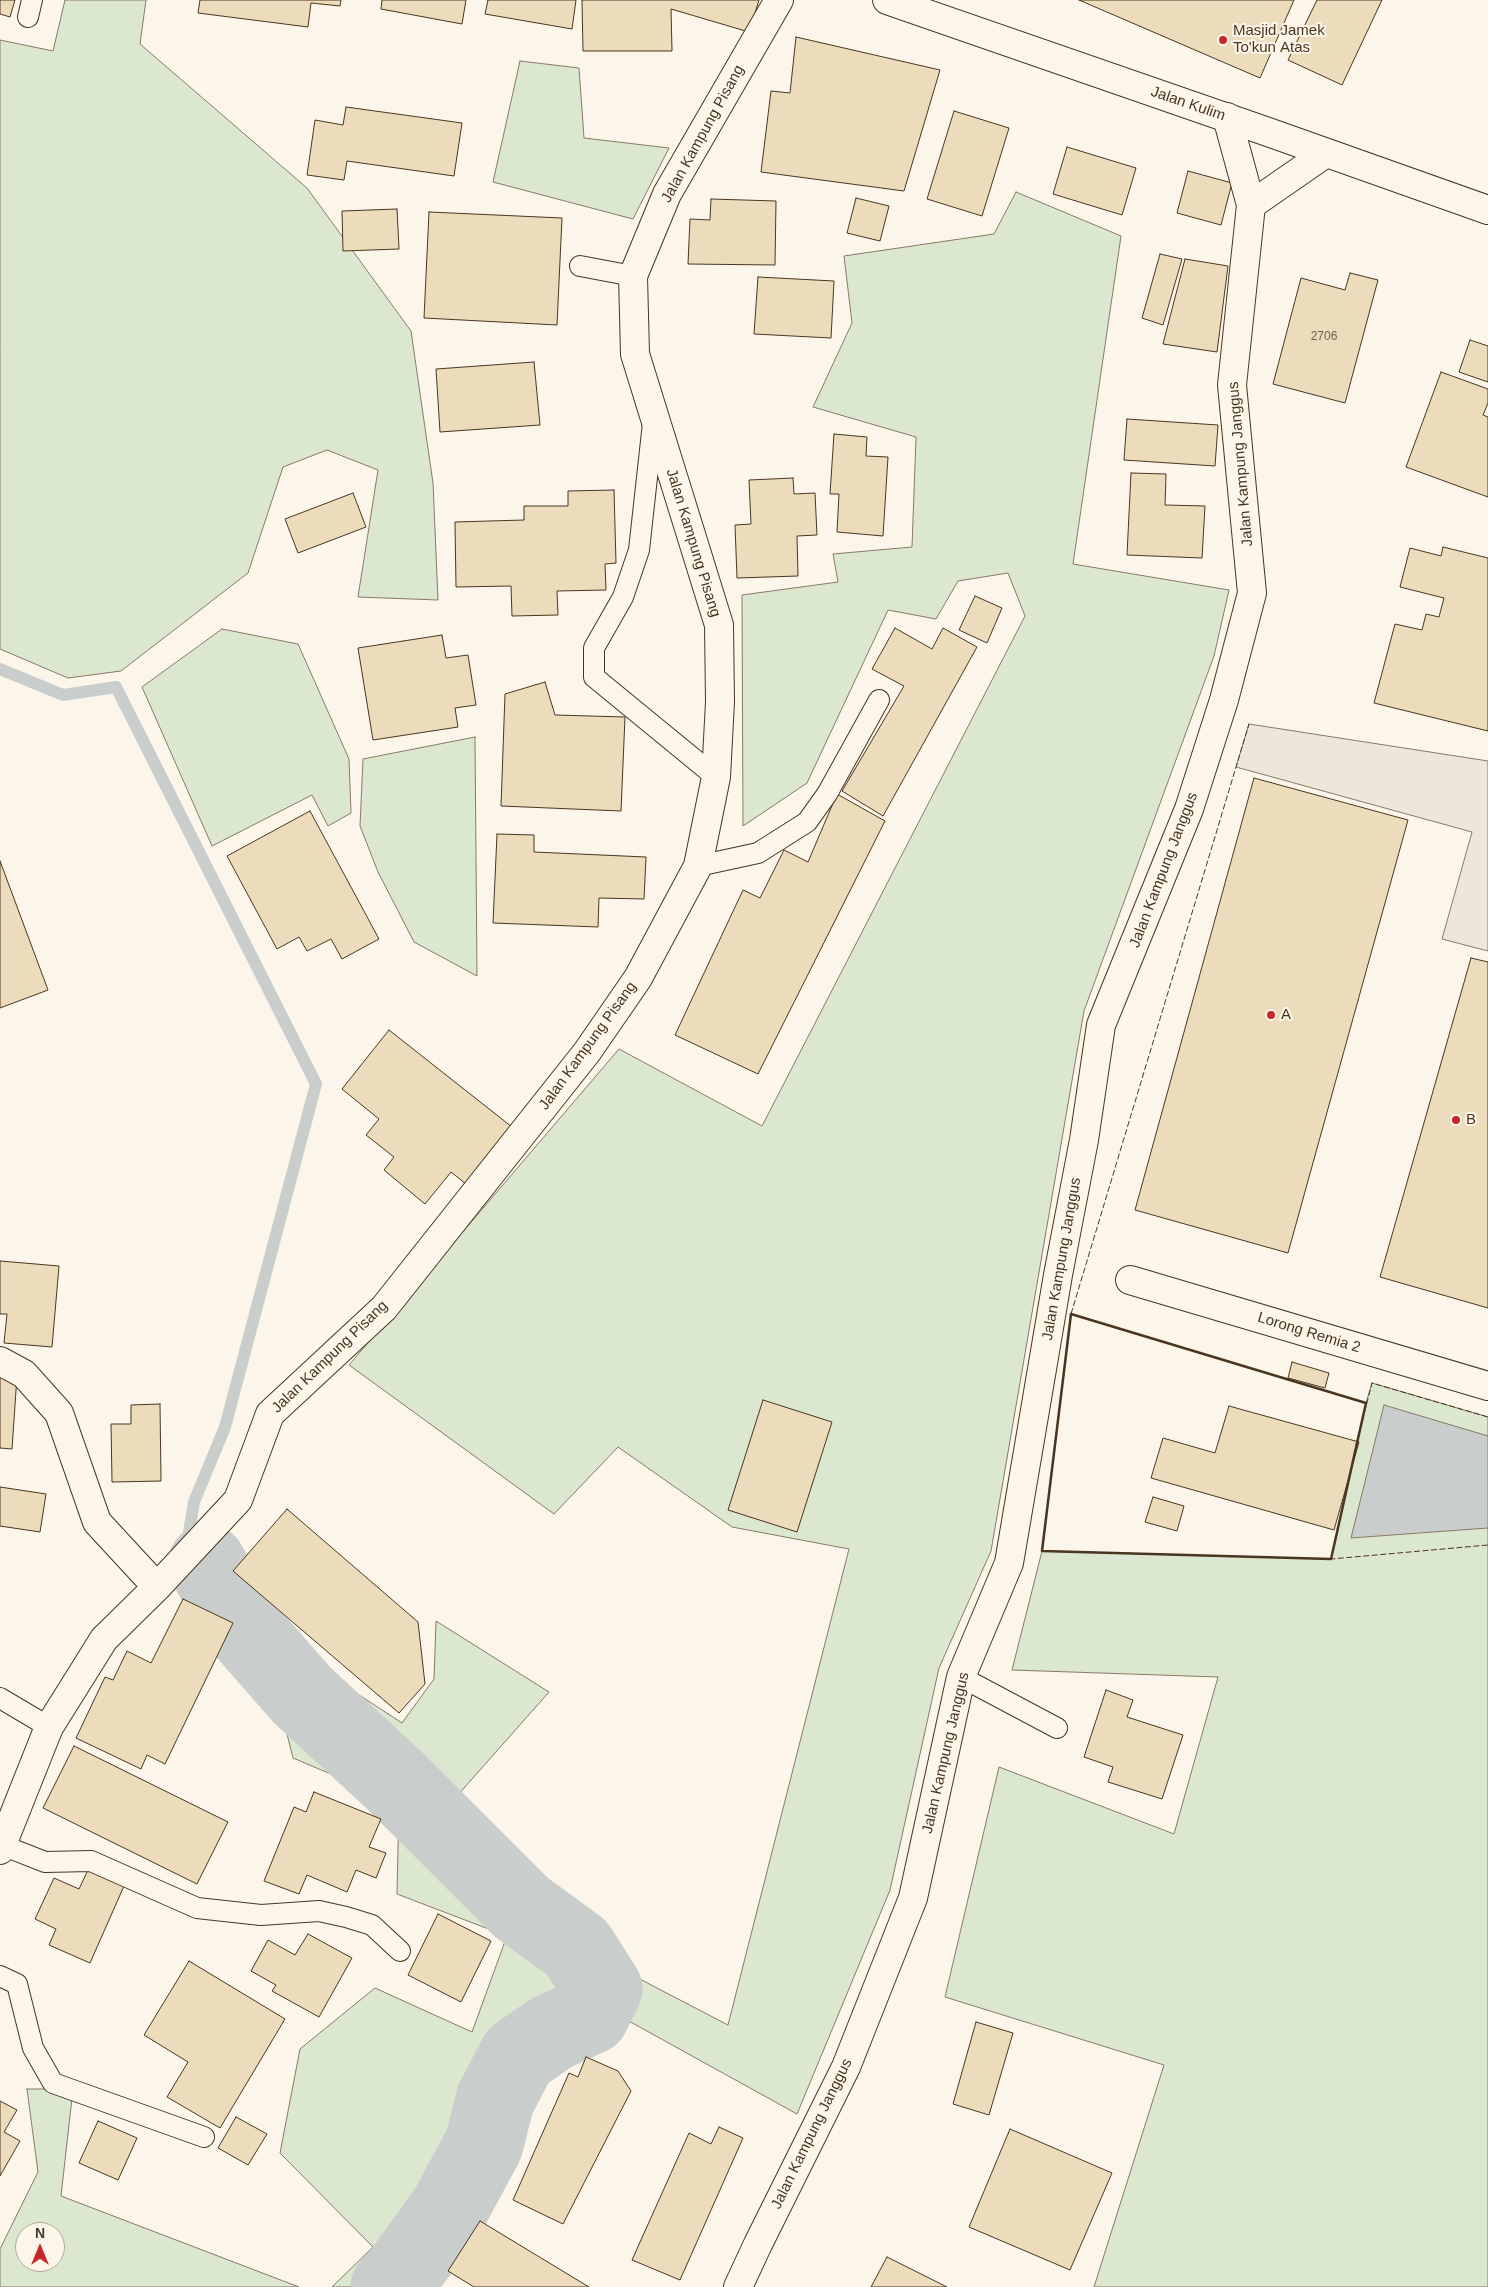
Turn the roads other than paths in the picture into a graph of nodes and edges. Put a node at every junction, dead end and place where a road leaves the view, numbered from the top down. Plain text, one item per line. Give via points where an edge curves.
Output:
1 (779, 0) edge
2 (887, 0) edge
3 (1227, 117) junction
4 (1326, 153) junction
5 (1251, 205) junction
6 (1488, 210) edge
7 (580, 266) dead end
8 (633, 276) junction
9 (654, 418) junction
10 (879, 700) dead end
11 (716, 777) junction
12 (698, 866) junction
13 (1130, 1280) dead end
14 (0, 1361) edge
15 (1488, 1386) edge
16 (157, 1587) junction
17 (961, 1677) junction
18 (0, 1698) edge
19 (49, 1727) junction
20 (1057, 1728) dead end
21 (1, 1847) edge
22 (400, 1951) dead end
23 (0, 1976) edge
24 (204, 2137) dead end
25 (738, 2287) edge

1 - 8 street, Jalan Kampung Pisang via 667,194
2 - 3 street, Jalan Kulim
3 - 4 street, Jalan Kulim
3 - 5 street, Jalan Kampung Janggus
4 - 5 street
4 - 6 street, Jalan Kulim
5 - 17 street, Jalan Kampung Janggus via 1232,385 1252,593 1224,700 1190,809 1101,1025 1084,1140 1009,1563
7 - 8 lane
8 - 9 street, Jalan Kampung Pisang via 635,354
9 - 11 street, Jalan Kampung Pisang via 719,625 720,702
9 - 11 lane via 639,550 623,597 594,648 594,677
10 - 12 lane via 827,794 807,822 758,853
11 - 12 street, Jalan Kampung Pisang
12 - 16 street, Jalan Kampung Pisang via 638,978 587,1052 384,1308 270,1414 238,1500
13 - 15 street, Lorong Remia 2
14 - 16 street via 24,1374 59,1413 97,1522
16 - 19 street, Jalan Kampung Pisang via 104,1639
17 - 20 lane
17 - 25 street, Jalan Kampung Janggus via 913,1898 846,2067
18 - 19 lane
19 - 21 street, Jalan Kampung Pisang
21 - 22 lane via 45,1862 91,1861 197,1908 262,1915 319,1911 346,1916 372,1925
23 - 24 lane via 17,1984 33,2048 54,2083

